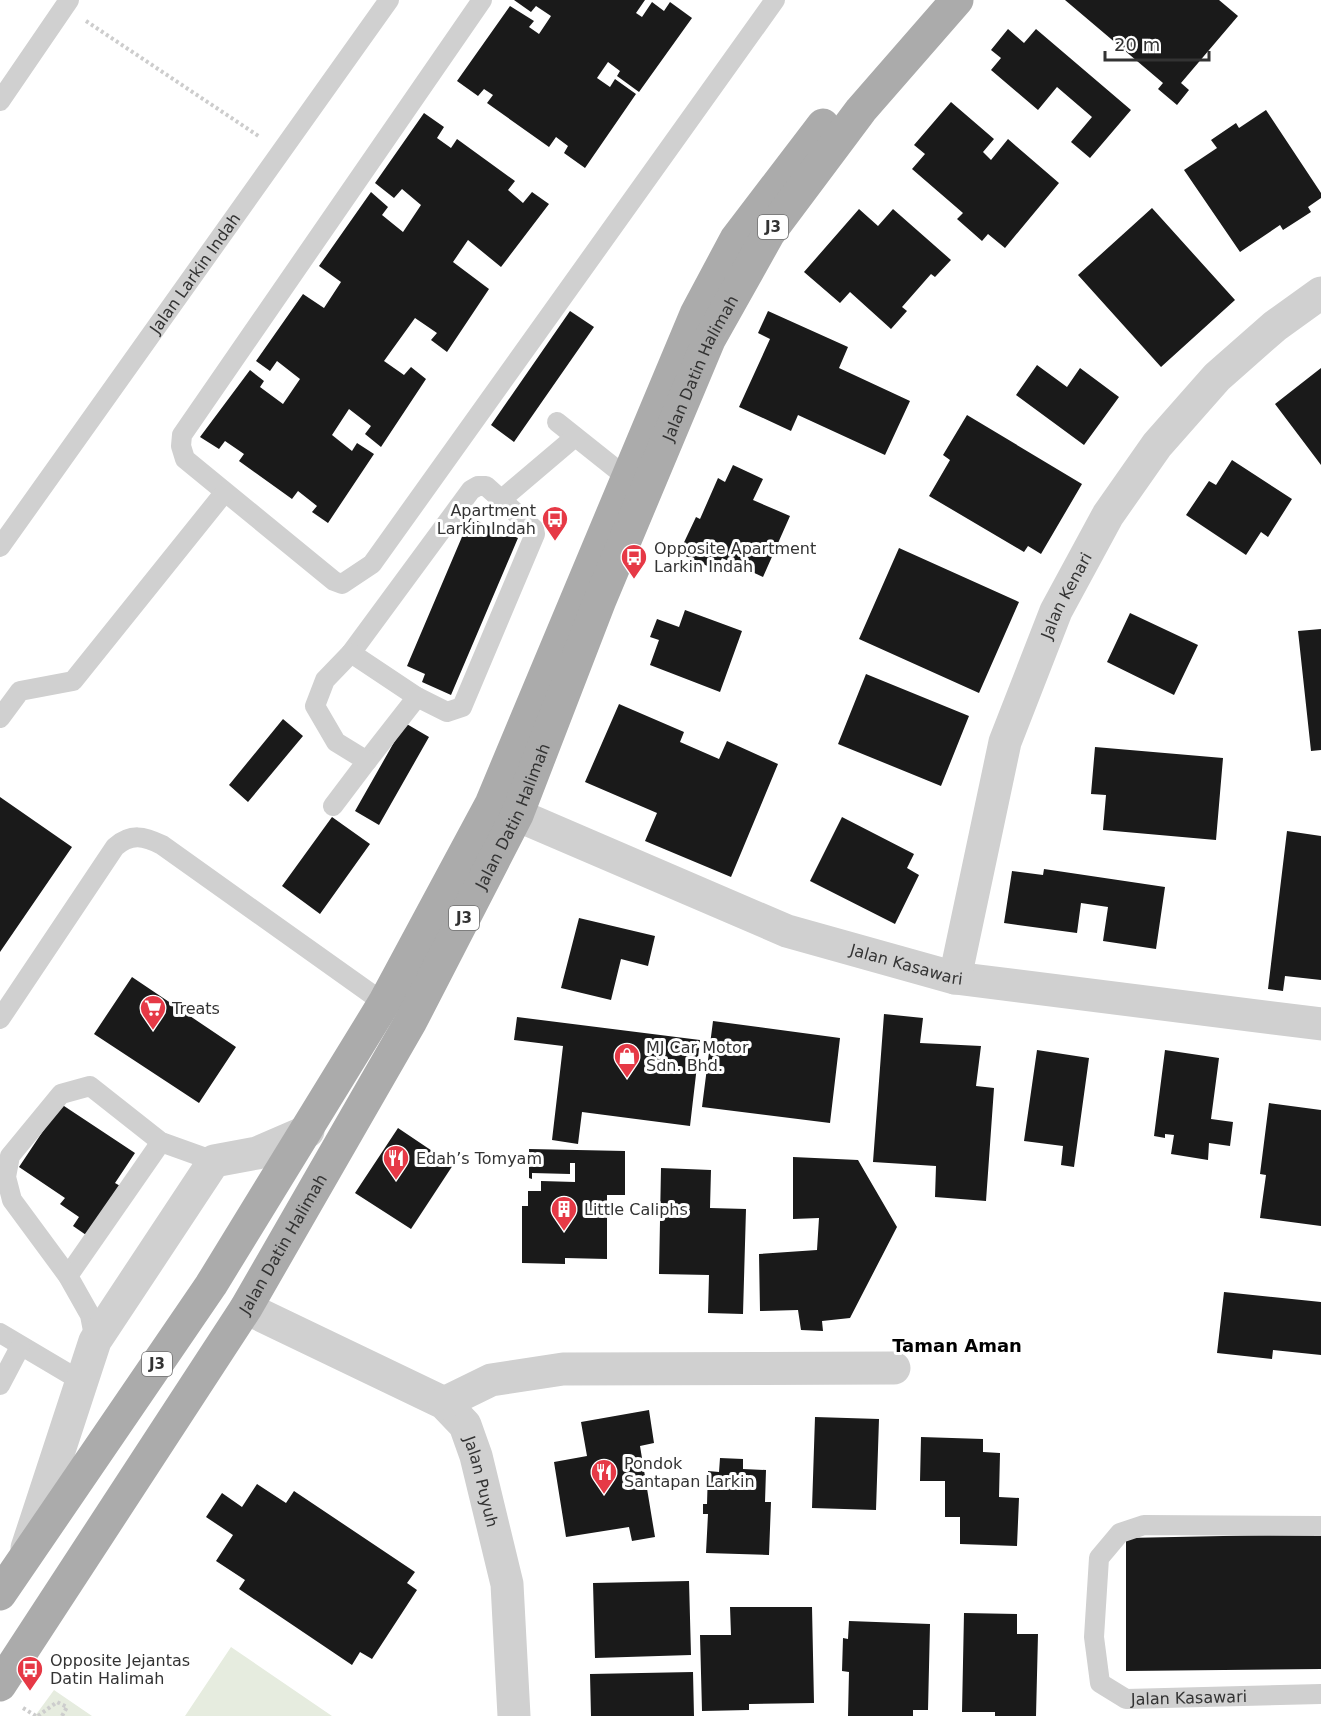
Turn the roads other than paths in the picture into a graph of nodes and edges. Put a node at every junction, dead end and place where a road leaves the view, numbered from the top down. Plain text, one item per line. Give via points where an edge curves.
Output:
1 (389, 0) edge
2 (482, 0) edge
3 (775, 0) edge
4 (927, 0) edge
5 (957, 0) edge
6 (67, 3) edge
7 (0, 101) edge
8 (1321, 293) edge
9 (557, 422) dead end
10 (575, 437) junction
11 (626, 477) junction
12 (224, 493) junction
13 (502, 499) junction
14 (0, 547) edge
15 (351, 653) junction
16 (417, 697) junction
17 (0, 718) edge
18 (367, 761) junction
19 (333, 806) dead end
20 (517, 815) junction
21 (955, 978) junction
22 (384, 1003) junction
23 (0, 1019) edge
24 (1321, 1024) edge
25 (308, 1131) junction
26 (161, 1142) junction
27 (214, 1161) junction
28 (68, 1276) junction
29 (246, 1308) junction
30 (0, 1333) edge
31 (95, 1341) junction
32 (20, 1347) junction
33 (894, 1368) dead end
34 (81, 1381) junction
35 (0, 1384) edge
36 (444, 1403) junction
37 (1321, 1526) edge
38 (24, 1558) junction
39 (0, 1594) edge
40 (0, 1685) edge
41 (1321, 1694) edge
42 (514, 1716) edge

1 - 14 lane, Jalan Larkin Indah
2 - 12 lane via 182,435 185,459
3 - 12 lane via 511,384 372,564 342,584 334,581
4 - 11 main road, Jalan Datin Halimah / J3 via 783,175 736,239 696,314
5 - 20 main road, Jalan Datin Halimah / J3 via 861,110 769,233 709,340 600,600
6 - 7 lane
8 - 21 street, Jalan Kenari via 1275,326 1217,377 1157,445 1108,515 1056,611 1005,741
9 - 10 lane
10 - 11 lane
10 - 13 lane
11 - 22 main road, Jalan Datin Halimah / J3 via 491,804
12 - 17 lane via 73,681 20,691
13 - 15 lane via 486,486 471,490
13 - 16 lane via 535,534 462,707 447,712
15 - 16 lane
15 - 18 lane via 325,680 315,706 336,742
16 - 18 lane
18 - 19 lane
20 - 21 street, Jalan Kasawari via 787,931
20 - 29 main road, Jalan Datin Halimah / J3 via 411,1021
21 - 24 street, Jalan Kasawari
22 - 23 lane via 162,845 137,836 115,847
22 - 25 main road, Jalan Datin Halimah / J3
25 - 27 street via 257,1153
25 - 38 main road, Jalan Datin Halimah / J3 via 212,1285
26 - 27 lane
26 - 28 lane
26 - 28 lane via 90,1086 61,1094 10,1156 6,1177 12,1200
27 - 31 street
28 - 31 lane via 90,1315
29 - 36 street, Jalan Puyuh
29 - 40 main road, Jalan Datin Halimah / J3
30 - 32 lane
31 - 34 street
32 - 34 lane
32 - 35 lane
33 - 36 street via 563,1369 491,1380
34 - 38 street
36 - 42 street, Jalan Puyuh via 465,1425 476,1456 507,1584
37 - 41 lane, Jalan Kasawari via 1144,1524 1120,1533 1099,1558 1094,1637 1100,1683 1126,1699
38 - 39 main road, Jalan Datin Halimah / J3

